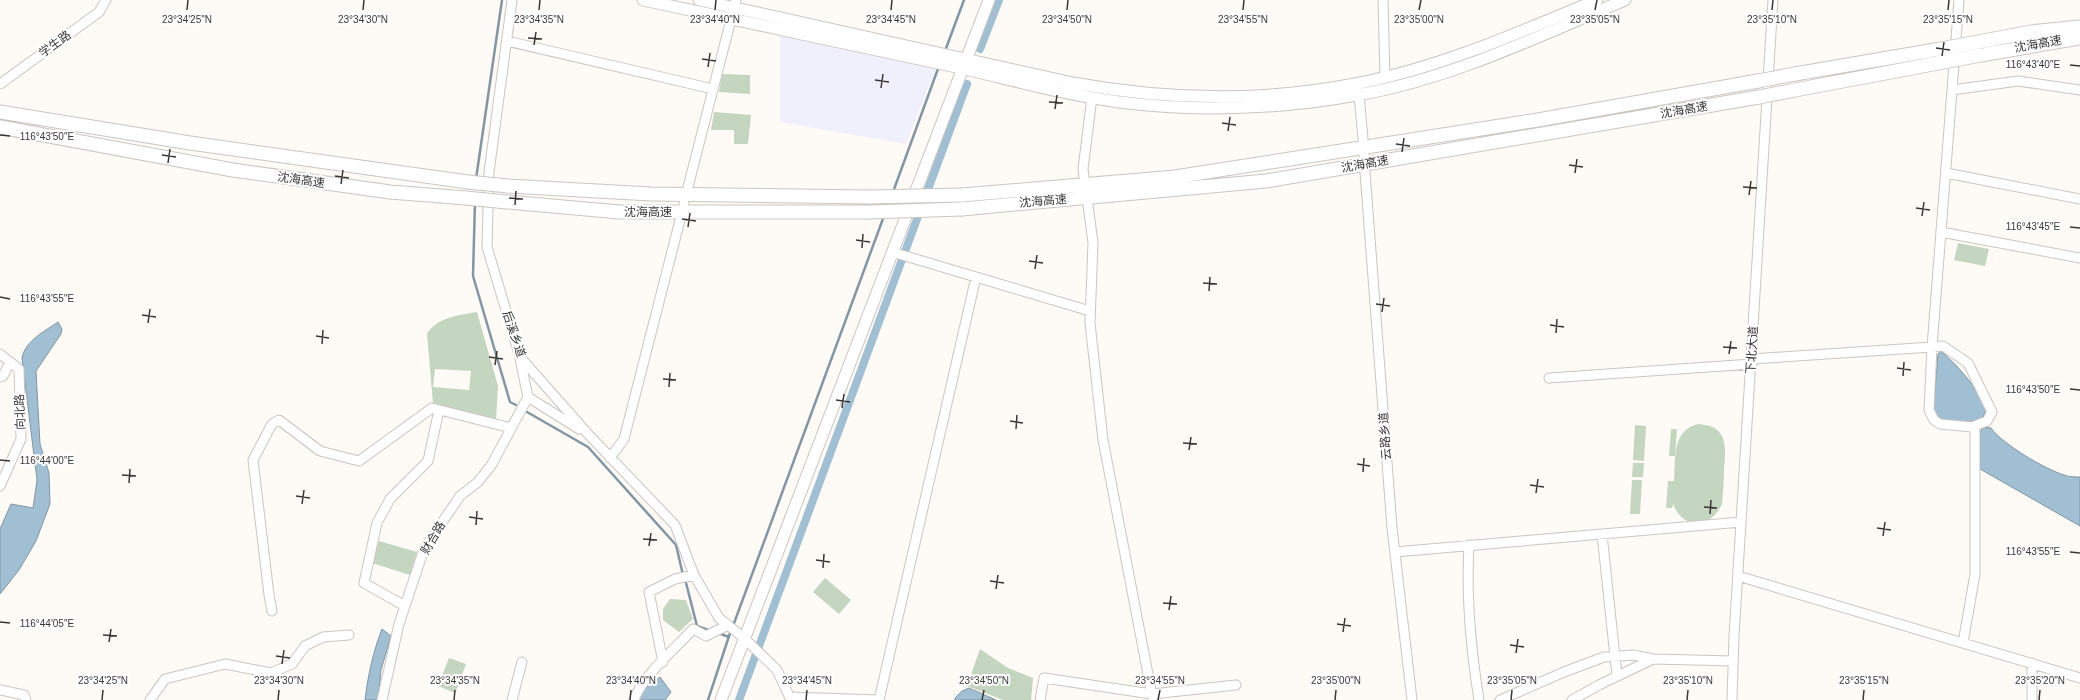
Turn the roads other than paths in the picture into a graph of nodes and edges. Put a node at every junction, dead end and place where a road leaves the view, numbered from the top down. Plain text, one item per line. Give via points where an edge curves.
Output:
1 (106, 0) edge
2 (512, 0) edge
3 (643, 0) edge
4 (699, 0) edge
5 (989, 0) edge
6 (1383, 0) edge
7 (1597, 0) edge
8 (1625, 0) edge
9 (1773, 0) edge
10 (1959, 0) edge
11 (735, 4) edge
12 (731, 18) junction
13 (2080, 27) edge
14 (2080, 38) edge
15 (507, 41) junction
16 (942, 59) junction
17 (965, 64) junction
18 (1385, 77) junction
19 (0, 84) edge
20 (713, 89) junction
21 (1952, 90) junction
22 (2080, 90) edge
23 (1359, 95) junction
24 (1092, 97) junction
25 (0, 112) edge
26 (0, 127) edge
27 (1363, 139) dead end
28 (1365, 172) dead end
29 (1946, 173) junction
30 (1084, 177) dead end
31 (688, 187) dead end
32 (2080, 199) edge
33 (1088, 205) dead end
34 (680, 220) dead end
35 (1941, 232) junction
36 (893, 252) junction
37 (2080, 258) edge
38 (976, 277) junction
39 (1090, 311) junction
40 (1932, 347) junction
41 (0, 354) edge
42 (520, 358) junction
43 (1752, 361) junction
44 (10, 362) junction
45 (0, 377) edge
46 (1549, 378) dead end
47 (528, 397) junction
48 (439, 410) junction
49 (1972, 427) junction
50 (512, 428) junction
51 (588, 434) junction
52 (610, 458) junction
53 (0, 486) edge
54 (1741, 522) junction
55 (1602, 534) junction
56 (1469, 545) junction
57 (1395, 552) junction
58 (687, 576) junction
59 (1738, 576) junction
60 (405, 606) junction
61 (272, 611) dead end
62 (728, 626) junction
63 (349, 635) dead end
64 (741, 636) junction
65 (1963, 643) junction
66 (1614, 656) junction
67 (1653, 660) junction
68 (1733, 661) junction
69 (522, 662) dead end
70 (662, 662) junction
71 (2032, 663) junction
72 (1616, 676) junction
73 (2080, 678) edge
74 (1236, 685) dead end
75 (0, 690) edge
76 (1153, 697) edge
77 (790, 699) edge
78 (26, 700) edge
79 (150, 700) edge
80 (382, 700) edge
81 (512, 700) edge
82 (634, 700) edge
83 (721, 700) edge
84 (858, 700) edge
85 (1040, 700) edge
86 (1412, 700) edge
87 (1479, 700) edge
88 (1500, 700) edge
89 (1572, 700) edge
90 (1732, 700) edge
91 (2032, 700) edge

1 - 19 street, 学生路 via 99,12
2 - 15 street, 后溪乡道
3 - 12 main road
4 - 11 main road
5 - 17 main road
6 - 18 street
7 - 18 main road via 1507,38 1442,61
8 - 23 main road via 1458,68
9 - 43 street, 下北大道
10 - 21 street
11 - 12 street
11 - 16 main road
12 - 16 main road
12 - 20 street
13 - 25 highway, 沈海高速, bridge via 2031,32 1538,120 1175,177 962,195 870,197 651,194 508,186 190,143
14 - 26 highway, 沈海高速, bridge via 1759,97 1266,181 962,209 870,212 619,212 390,192 233,170
15 - 20 street
15 - 42 street, 后溪乡道 via 490,172 487,247
16 - 17 main road
17 - 18 main road via 1099,88 1207,97 1301,92
17 - 24 main road
17 - 36 main road
20 - 31 street
21 - 22 street via 2018,81
21 - 29 street
23 - 24 main road via 1257,107 1213,108 1154,106
23 - 27 street
24 - 30 street
28 - 57 street, 云路乡道
29 - 32 street
29 - 35 street
33 - 39 street via 1093,243
34 - 52 street via 624,439
35 - 37 street
35 - 40 street
36 - 38 street
36 - 64 main road
38 - 39 street
38 - 84 street via 879,700
39 - 76 street via 1103,440
40 - 43 street
40 - 49 street via 1929,410 1934,420 1940,424
40 - 49 street via 1943,346 1968,363 1992,412 1987,421
41 - 44 street
42 - 47 street
42 - 51 street, 后溪乡道
43 - 46 street
43 - 54 street, 下北大道
44 - 45 street
44 - 53 street, 向北路 via 19,369 21,439
47 - 50 street, 财合路
47 - 51 street
48 - 50 street
48 - 60 street via 428,461 390,499 377,523 364,583
48 - 61 street via 432,408 359,461 320,451 279,420 272,424 253,460
49 - 65 street via 1975,432 1975,574
50 - 60 street, 财合路 via 492,464 478,482 460,496 424,549
51 - 52 street, 后溪乡道
52 - 58 street, 后溪乡道 via 675,525
54 - 55 street
54 - 59 street, 下北大道
55 - 56 street
55 - 66 street
56 - 57 street
56 - 87 street via 1474,668
57 - 86 street, 云路乡道
58 - 62 street, 后溪乡道
58 - 70 street via 649,592
59 - 65 street
59 - 68 street, 下北大道
60 - 80 street, 财合路
62 - 64 street, 后溪乡道
62 - 70 street via 706,636 693,628
63 - 79 street via 323,637 305,646 292,664 271,674 225,664 165,679
64 - 77 street, 后溪乡道 via 777,670
64 - 83 main road
65 - 71 street
66 - 67 street via 1633,655
66 - 72 street
66 - 88 street via 1604,656 1570,669
67 - 68 street
67 - 72 street
68 - 90 street, 下北大道
69 - 81 street
70 - 82 street via 636,693
71 - 73 street
71 - 91 street
72 - 89 street
74 - 76 street
75 - 78 street via 24,695
76 - 85 street via 1044,678
77 - 84 street

